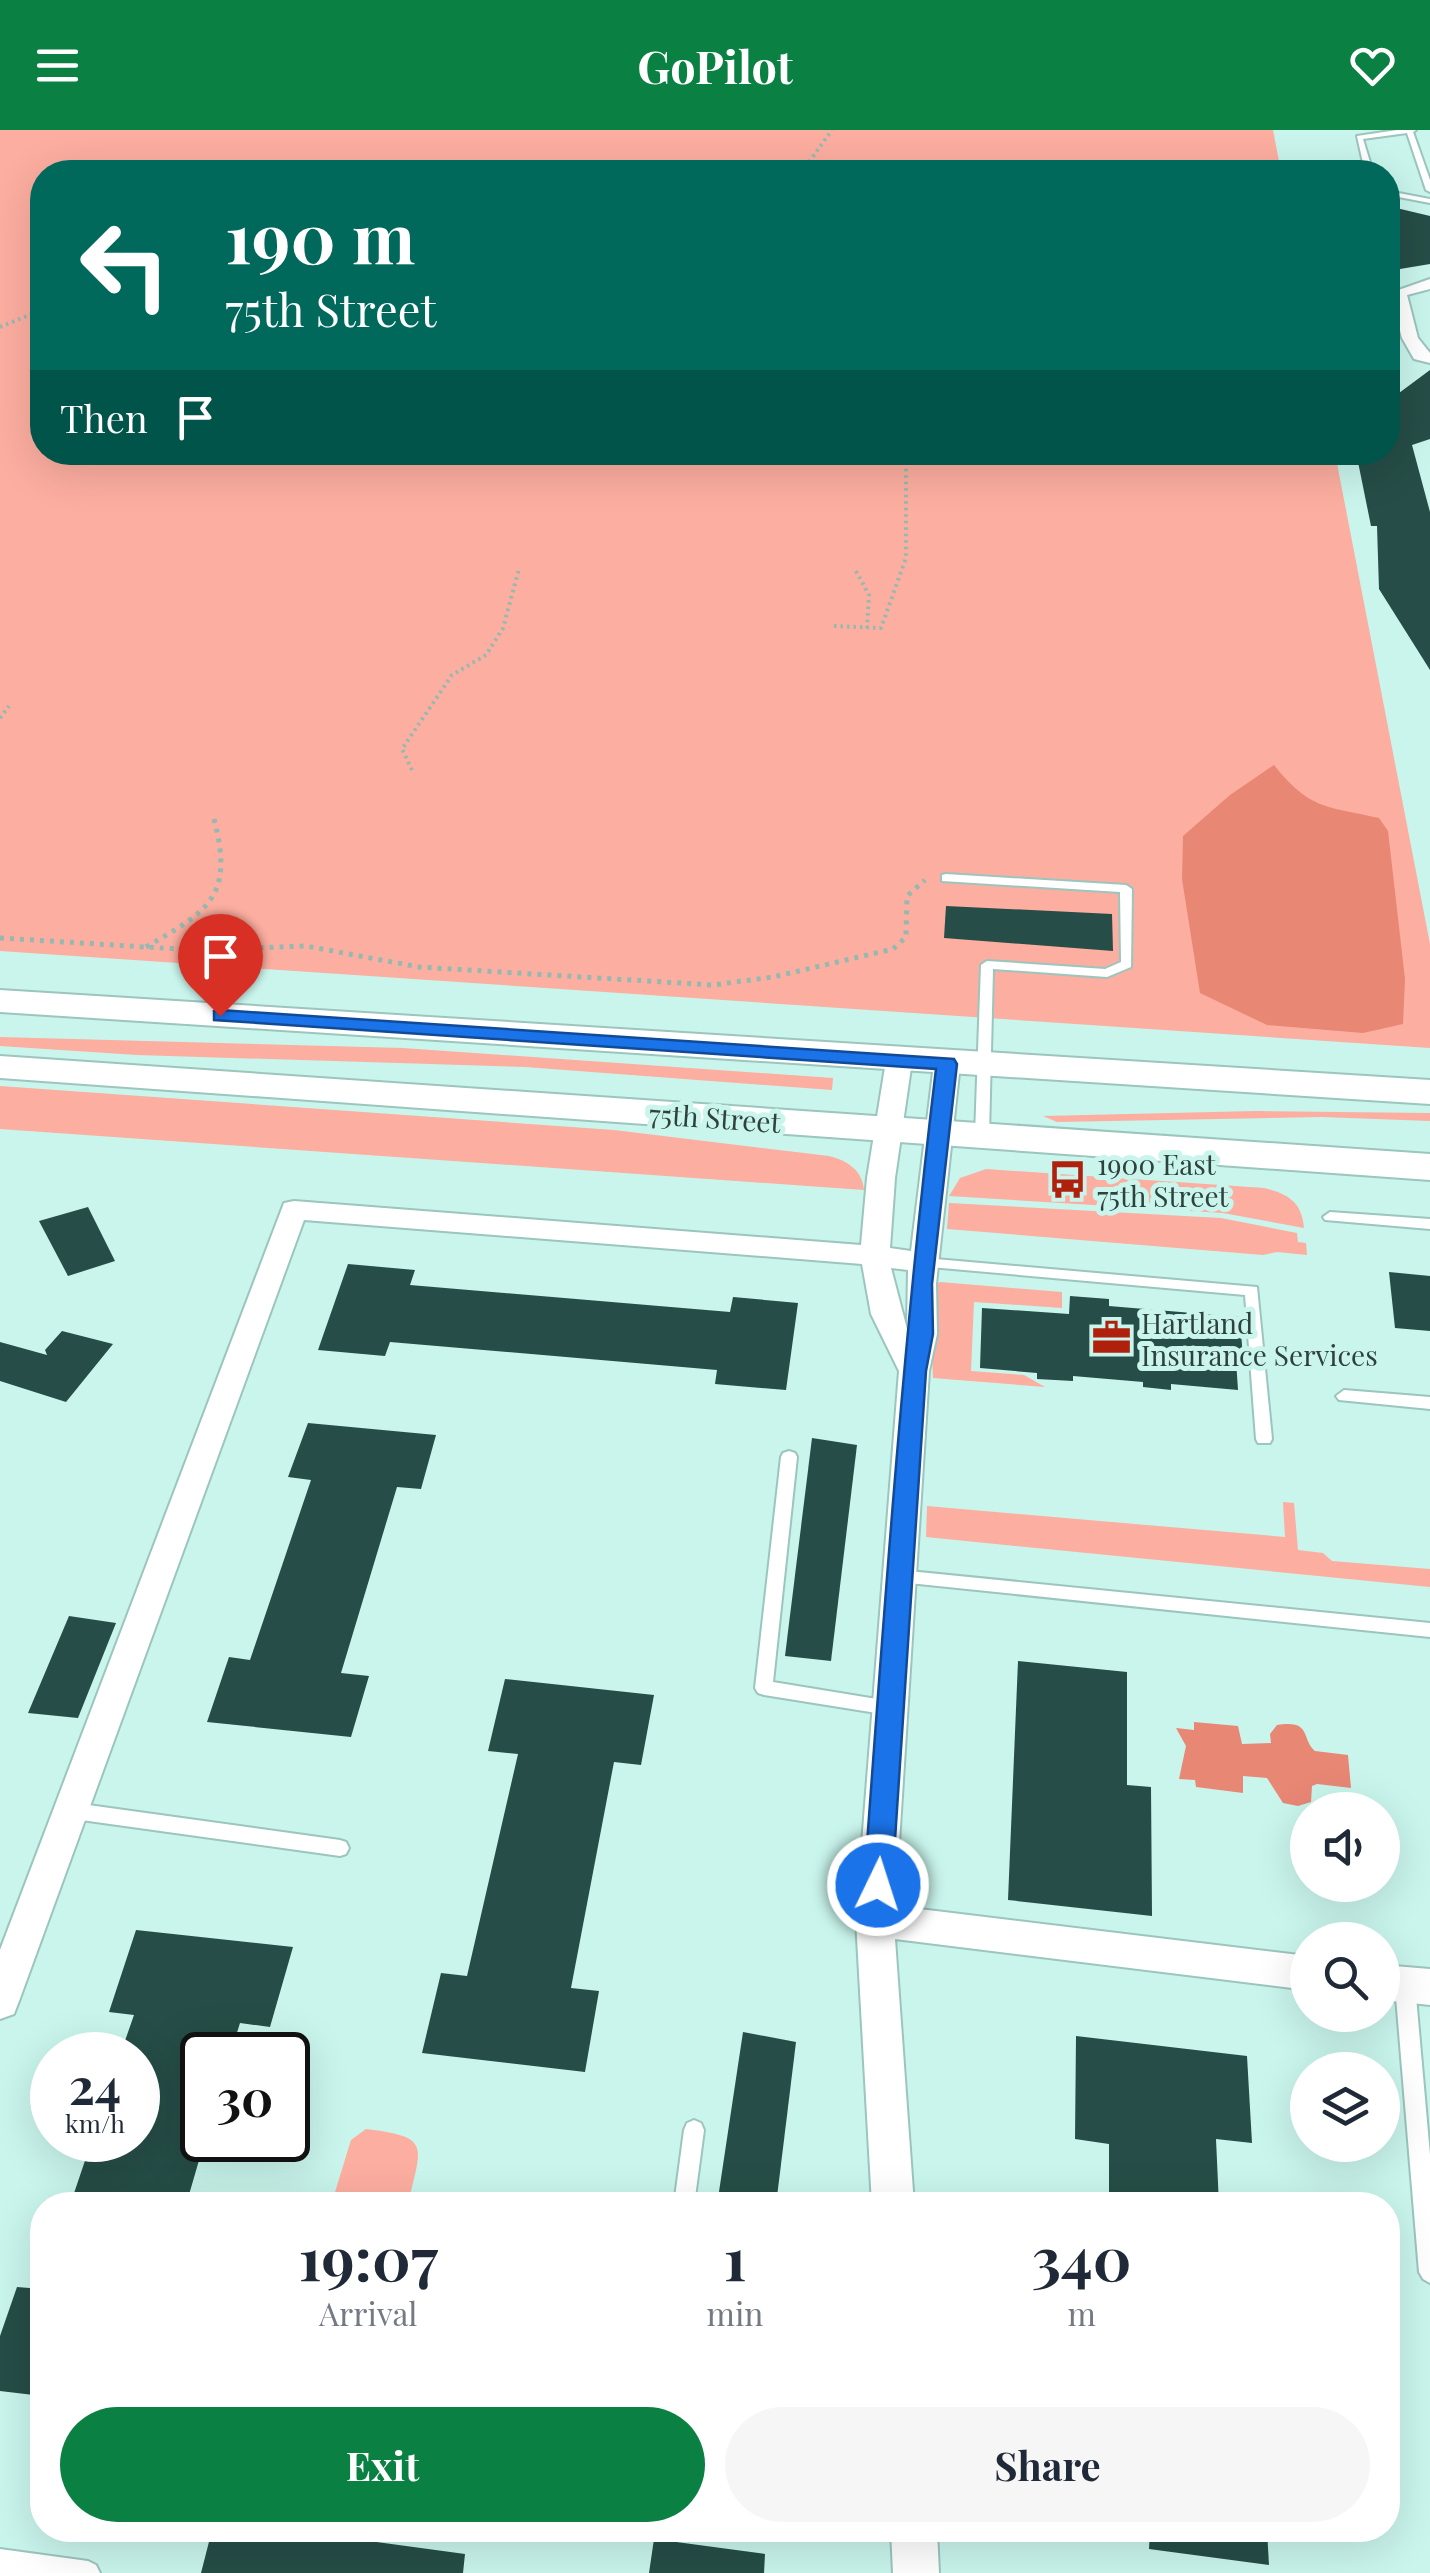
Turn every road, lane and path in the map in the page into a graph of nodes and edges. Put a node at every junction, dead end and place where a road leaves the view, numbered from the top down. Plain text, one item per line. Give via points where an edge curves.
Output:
1 (832, 130) edge
2 (1411, 130) edge
3 (810, 160) edge
4 (1366, 160) edge
5 (1430, 190) edge
6 (1400, 195) edge
7 (1430, 201) edge
8 (1430, 284) edge
9 (1400, 292) edge
10 (1400, 300) edge
11 (30, 315) edge
12 (0, 327) edge
13 (1430, 358) edge
14 (905, 465) edge
15 (519, 570) dead end
16 (856, 571) dead end
17 (834, 626) dead end
18 (867, 628) junction
19 (9, 706) dead end
20 (0, 718) edge
21 (412, 770) dead end
22 (214, 819) dead end
23 (946, 878) joint
24 (0, 938) edge
25 (145, 947) junction
26 (0, 1000) edge
27 (899, 1061) junction
28 (947, 1064) junction
29 (984, 1066) junction
30 (0, 1067) edge
31 (1430, 1092) edge
32 (890, 1130) junction
33 (940, 1134) junction
34 (982, 1136) junction
35 (1430, 1167) edge
36 (1330, 1216) dead end
37 (1430, 1224) edge
38 (878, 1256) junction
39 (924, 1262) junction
40 (914, 1371) junction
41 (1344, 1396) dead end
42 (1430, 1403) edge
43 (1264, 1439) dead end
44 (789, 1456) dead end
45 (899, 1576) junction
46 (1430, 1630) edge
47 (890, 1708) junction
48 (74, 1811) junction
49 (340, 1848) dead end
50 (875, 1920) junction
51 (1290, 1971) edge
52 (1406, 1985) edge
53 (0, 2001) edge
54 (694, 2130) dead end
55 (686, 2192) edge
56 (893, 2192) edge
57 (1430, 2272) edge
58 (915, 2542) edge
59 (0, 2560) edge
60 (88, 2573) edge
61 (916, 2573) edge

1 - 3 path
2 - 4 lane via 1359,137
2 - 5 lane
6 - 7 lane
8 - 9 street
10 - 13 street via 1410,338
11 - 12 path
14 - 18 path via 906,558 881,628
15 - 21 path via 504,628 486,655 439,690 402,748
16 - 18 path via 869,595
17 - 18 path
19 - 20 path
22 - 25 path via 224,862 220,882 209,902 179,928
23 - 25 path via 922,880 906,896 906,938 893,949 713,985 419,967 306,946
23 - 29 lane via 1126,889 1127,964 1107,973 987,965
24 - 25 path
26 - 27 main road
27 - 28 main road
27 - 32 street
28 - 29 main road
28 - 33 street
29 - 31 main road
29 - 34 lane
30 - 32 main road, 75th Street
32 - 33 main road, 75th Street
32 - 38 street
33 - 34 main road, 75th Street
33 - 39 street
34 - 35 main road, 75th Street
36 - 37 lane
38 - 39 street
38 - 40 street via 892,1336
38 - 48 street via 294,1210
39 - 40 street
39 - 43 lane via 1252,1290
40 - 45 street
41 - 42 lane
44 - 47 lane via 764,1688
45 - 46 lane
45 - 47 street
47 - 50 street
48 - 49 lane
48 - 53 street
50 - 51 street
50 - 56 street
52 - 57 lane
54 - 55 lane
58 - 61 street
59 - 60 lane

